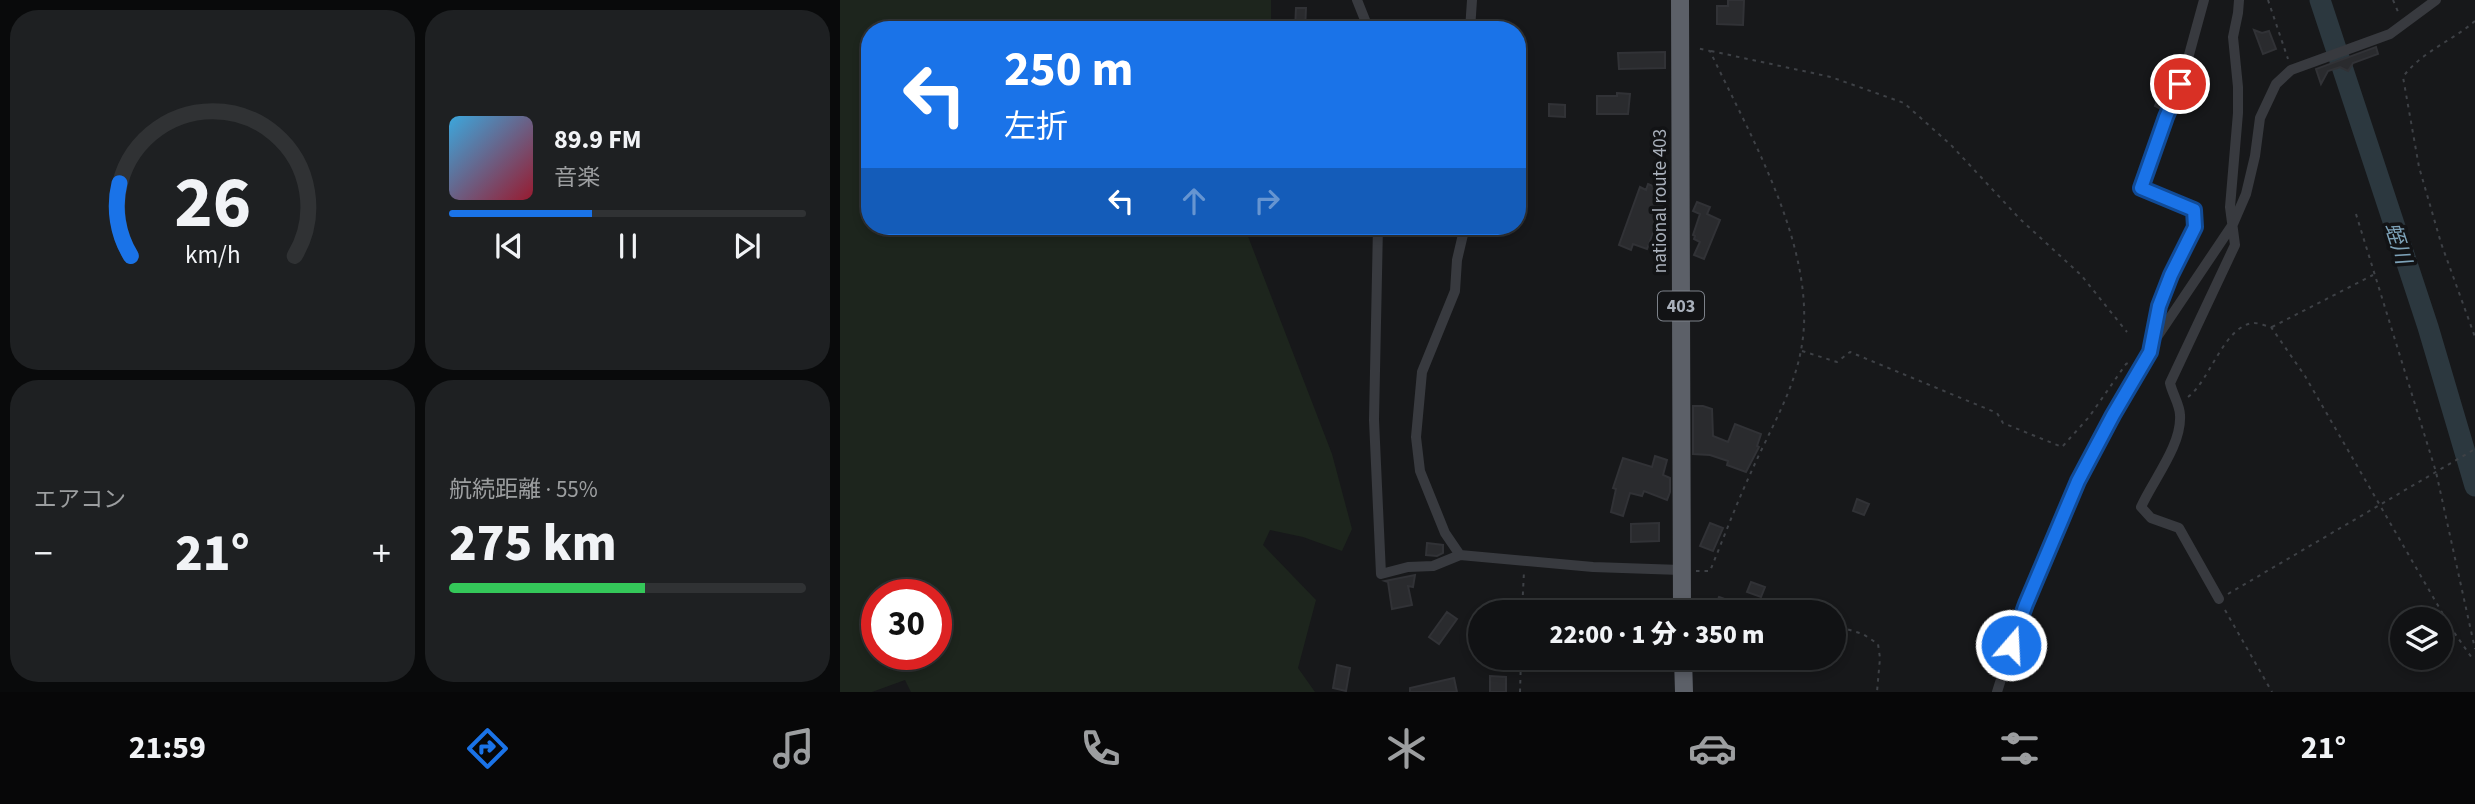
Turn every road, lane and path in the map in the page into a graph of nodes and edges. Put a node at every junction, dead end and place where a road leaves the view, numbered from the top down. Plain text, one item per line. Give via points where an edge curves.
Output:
1 (1357, 0) edge
2 (1472, 0) edge
3 (1681, 0) edge
4 (2204, 0) edge
5 (2239, 0) edge
6 (2268, 0) edge
7 (2436, 0) edge
8 (1365, 21) edge
9 (1471, 21) edge
10 (2475, 21) edge
11 (1681, 46) junction
12 (1710, 51) junction
13 (2291, 71) junction
14 (2356, 215) dead end
15 (2233, 224) junction
16 (1378, 235) edge
17 (1463, 235) edge
18 (2375, 274) junction
19 (2271, 327) junction
20 (2127, 332) dead end
21 (2475, 338) edge
22 (2151, 349) junction
23 (1801, 351) junction
24 (2173, 396) junction
25 (2475, 449) edge
26 (2436, 472) junction
27 (2381, 505) junction
28 (1460, 555) junction
29 (1524, 560) junction
30 (1681, 570) junction
31 (2219, 599) junction
32 (1522, 600) edge
33 (1682, 600) edge
34 (1846, 629) edge
35 (2475, 649) edge
36 (2475, 657) edge
37 (1521, 670) edge
38 (1683, 670) edge
39 (1520, 692) edge
40 (1684, 692) edge
41 (1877, 692) edge
42 (1997, 692) edge
43 (2272, 692) edge

1 - 8 street
2 - 9 street
3 - 11 highway, national route 403 / 403
4 - 22 street via 2180,84 2141,188 2194,210 2195,227 2159,306
5 - 15 street via 2232,37 2238,87 2230,206
6 - 13 path
7 - 13 street via 2390,34
10 - 21 path via 2412,64 2403,77 2419,167
11 - 12 path
11 - 30 highway, national route 403 / 403
12 - 20 path via 1831,76 1904,103 2081,275
12 - 23 path via 1775,186 1800,267
13 - 15 street via 2276,84 2260,118 2246,194
14 - 18 path
15 - 22 street
15 - 24 street via 2235,245 2179,362 2171,383
16 - 28 street via 1374,420 1381,574 1433,566
17 - 28 street via 1455,291 1422,372 1416,437 1420,471 1445,533
18 - 19 path
18 - 26 path
19 - 24 path via 2254,323 2237,331 2195,392 2186,398
19 - 27 path
22 - 23 path via 2126,364 2062,447 2003,423 1997,413 1850,352 1838,362
22 - 42 street via 2078,481 2019,622
23 - 30 path via 1786,398 1710,571
24 - 31 street via 2180,413 2177,435 2141,507 2151,518 2179,528
25 - 26 path
26 - 27 path
26 - 35 path
27 - 31 path
27 - 36 path via 2451,628
28 - 29 street
29 - 30 street
29 - 32 path
30 - 33 highway, national route 403 / 403
31 - 43 path
34 - 41 path via 1878,644
37 - 39 path
38 - 40 highway

